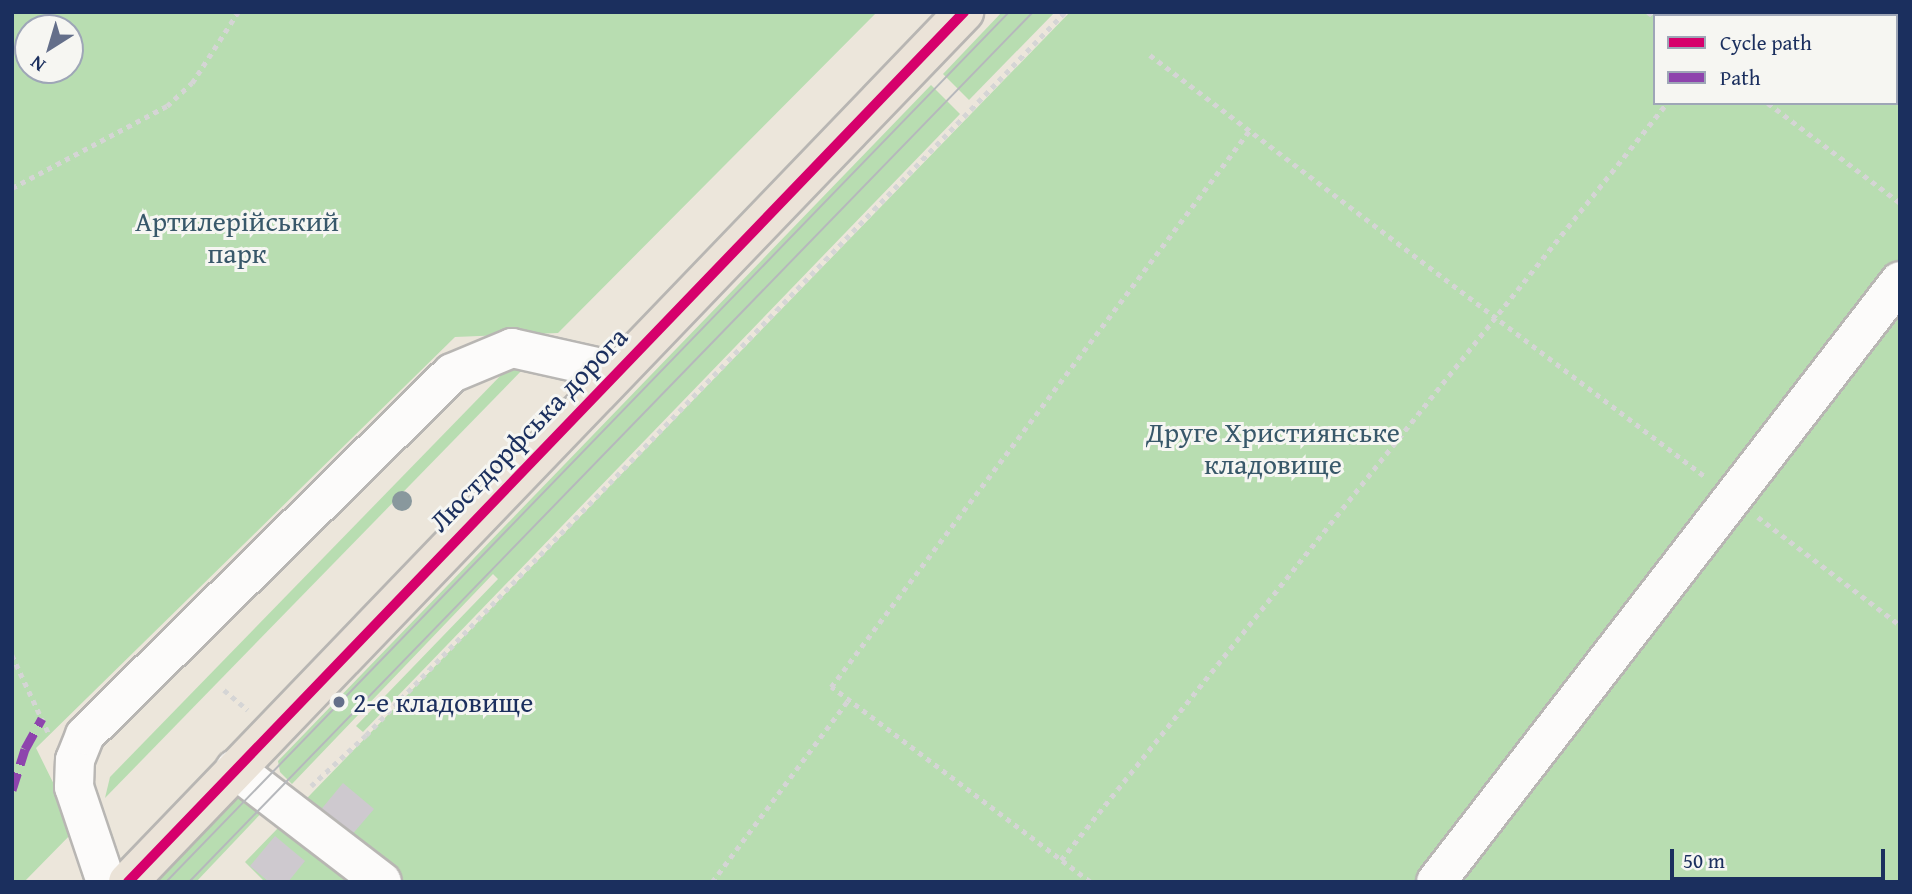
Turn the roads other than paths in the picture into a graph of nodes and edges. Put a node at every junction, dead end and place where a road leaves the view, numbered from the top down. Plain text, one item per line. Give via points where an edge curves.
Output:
1 (964, 12) edge
2 (1900, 281) edge
3 (615, 371) junction
4 (235, 769) junction
5 (106, 882) edge
6 (128, 882) edge
7 (382, 882) edge
8 (1436, 882) edge

1 - 3 main road, Люстдорфська дорога
2 - 8 lane
3 - 4 main road, Люстдорфська дорога
3 - 5 lane via 512,348 452,373 85,735 75,760 74,787
4 - 6 main road, Люстдорфська дорога
4 - 7 lane

